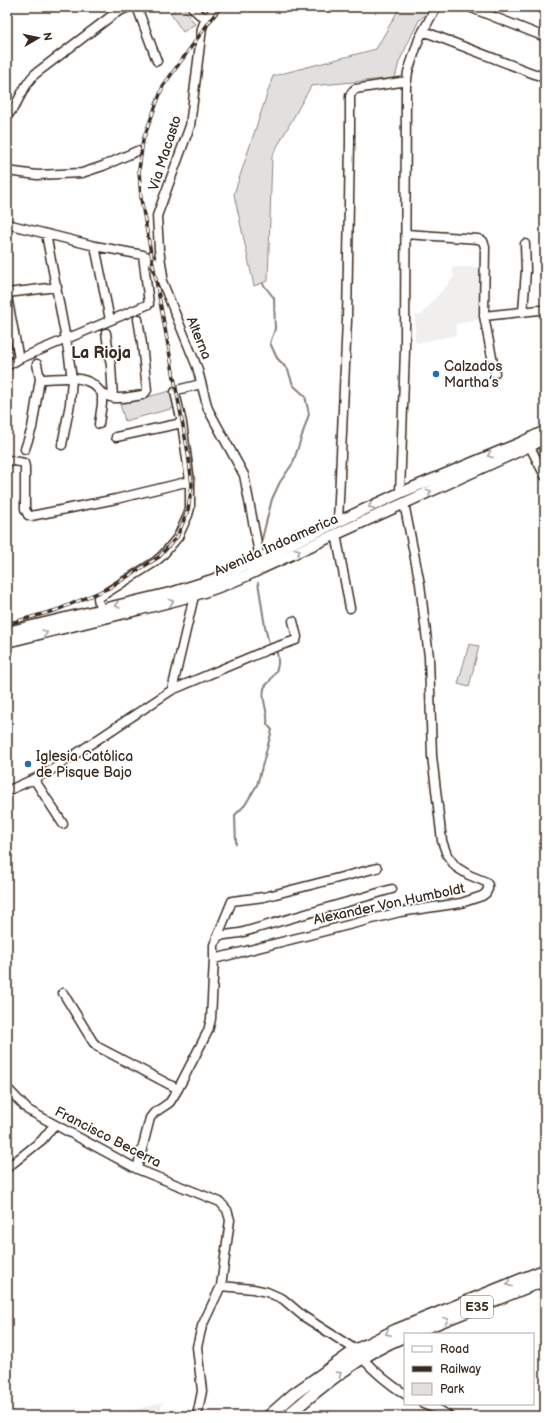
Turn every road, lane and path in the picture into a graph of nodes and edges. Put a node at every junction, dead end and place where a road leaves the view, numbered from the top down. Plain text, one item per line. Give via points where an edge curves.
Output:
1 (128, 7) edge
2 (137, 7) edge
3 (216, 7) edge
4 (436, 7) edge
5 (469, 7) edge
6 (194, 10) edge
7 (210, 16) junction
8 (204, 23) junction
9 (423, 31) junction
10 (545, 37) edge
11 (157, 61) dead end
12 (545, 78) edge
13 (407, 81) junction
14 (7, 116) edge
15 (137, 151) dead end
16 (7, 171) edge
17 (7, 224) edge
18 (46, 234) junction
19 (406, 234) junction
20 (525, 244) dead end
21 (95, 246) junction
22 (143, 256) junction
23 (56, 287) junction
24 (166, 291) junction
25 (7, 293) edge
26 (7, 296) edge
27 (523, 312) junction
28 (545, 314) edge
29 (484, 316) junction
30 (138, 319) dead end
31 (110, 320) junction
32 (106, 333) dead end
33 (66, 339) junction
34 (19, 359) junction
35 (37, 364) dead end
36 (7, 366) edge
37 (495, 373) dead end
38 (72, 379) junction
39 (40, 380) junction
40 (201, 384) junction
41 (102, 393) junction
42 (113, 398) junction
43 (182, 423) junction
44 (99, 424) dead end
45 (545, 431) edge
46 (116, 437) dead end
47 (545, 439) edge
48 (62, 445) dead end
49 (524, 445) junction
50 (25, 449) dead end
51 (7, 460) edge
52 (545, 476) edge
53 (190, 481) junction
54 (400, 492) junction
55 (404, 503) junction
56 (338, 522) junction
57 (336, 534) junction
58 (261, 563) junction
59 (193, 591) junction
60 (146, 603) junction
61 (350, 608) dead end
62 (100, 609) junction
63 (293, 622) dead end
64 (7, 632) edge
65 (7, 642) edge
66 (172, 690) junction
67 (34, 779) junction
68 (7, 790) edge
69 (62, 824) dead end
70 (377, 868) dead end
71 (392, 889) dead end
72 (217, 936) junction
73 (214, 960) junction
74 (63, 993) dead end
75 (7, 1088) edge
76 (178, 1089) junction
77 (54, 1125) junction
78 (7, 1168) edge
79 (137, 1169) junction
80 (545, 1270) edge
81 (545, 1280) edge
82 (221, 1286) junction
83 (412, 1333) edge
84 (404, 1336) edge
85 (359, 1354) junction
86 (318, 1389) junction
87 (404, 1393) edge
88 (294, 1394) junction
89 (426, 1405) edge
90 (439, 1410) junction
91 (197, 1416) edge
92 (264, 1416) edge
93 (269, 1416) edge
94 (287, 1416) edge
95 (293, 1416) edge
96 (432, 1416) edge
97 (449, 1416) edge

1 - 14 street via 114,14 35,74 15,108
2 - 11 street
3 - 7 street
4 - 9 street
5 - 10 street
6 - 7 street via 202,16
6 - 8 street
7 - 8 street
8 - 24 street, Via Macasto via 190,126 157,216
9 - 12 street
9 - 13 street
13 - 19 street
13 - 56 street via 355,89 350,96 347,320
15 - 16 street via 82,173 37,175
17 - 18 street
18 - 21 street
18 - 23 street
19 - 29 street via 482,241 485,246
19 - 54 street
20 - 27 street
21 - 22 street
21 - 31 street
22 - 24 street, Alterna via 155,264
22 - 31 street via 149,304
23 - 25 street
23 - 33 street
24 - 40 street, Alterna via 197,367
26 - 34 street
27 - 28 street via 539,310
27 - 29 street
29 - 37 street
30 - 42 street via 147,390 142,395
31 - 33 street
32 - 42 street
33 - 34 street
33 - 38 street
34 - 36 street
35 - 39 street
38 - 39 street
38 - 41 street via 88,381
38 - 48 street
39 - 50 street via 32,428
40 - 43 street via 176,390
40 - 58 street, Alterna via 211,417 244,476
41 - 42 street
41 - 44 street
43 - 46 street
43 - 53 street
45 - 49 main road, Avenida Indoamerica
47 - 49 main road, Avenida Indoamerica
49 - 52 street
49 -> 54 main road, Avenida Indoamerica
55 -> 49 main road, Avenida Indoamerica
51 - 53 street via 24,463 25,509 30,516
53 - 62 street via 190,508 172,546 155,562 98,598
54 -> 56 main road, Avenida Indoamerica
55 - 57 main road, Avenida Indoamerica
55 - 73 street, Alexander Von Humboldt via 420,584 429,657 432,756 442,841 447,855 456,867 486,882 488,889 482,896 461,903 400,912
56 - 58 main road, Avenida Indoamerica
58 -> 57 main road, Avenida Indoamerica
57 - 61 street
58 - 59 main road, Avenida Indoamerica via 248,576
59 - 60 main road, Avenida Indoamerica
59 - 66 street
60 -> 62 main road, Avenida Indoamerica
65 -> 60 main road, Avenida Indoamerica
62 - 64 main road, Avenida Indoamerica
63 - 66 street via 296,640
66 - 67 street
67 - 68 street
67 - 69 street
70 - 72 street via 262,898 232,901
71 - 72 street via 240,933
72 - 73 street
73 - 76 street via 210,1025
74 - 76 street via 98,1047
75 - 77 street, Francisco Becerra via 28,1110
76 - 79 street via 166,1105 154,1112 150,1118
77 - 78 street via 42,1140
77 - 79 street, Francisco Becerra
79 - 82 street, Francisco Becerra via 220,1202 227,1210 230,1220
80 -> 85 highway, E35 via 396,1330
83 -> 81 highway, E35
82 - 85 street via 254,1289 283,1299 303,1316
82 - 91 street, Francisco Becerra via 199,1333 197,1347 202,1391
84 - 85 highway, E35
86 -> 85 highway, E35
85 - 87 street via 375,1372
85 - 88 highway, E35
86 - 94 highway, E35
86 - 95 highway
88 - 92 highway
88 - 93 highway, E35
89 - 90 street
90 - 96 street
90 - 97 street

